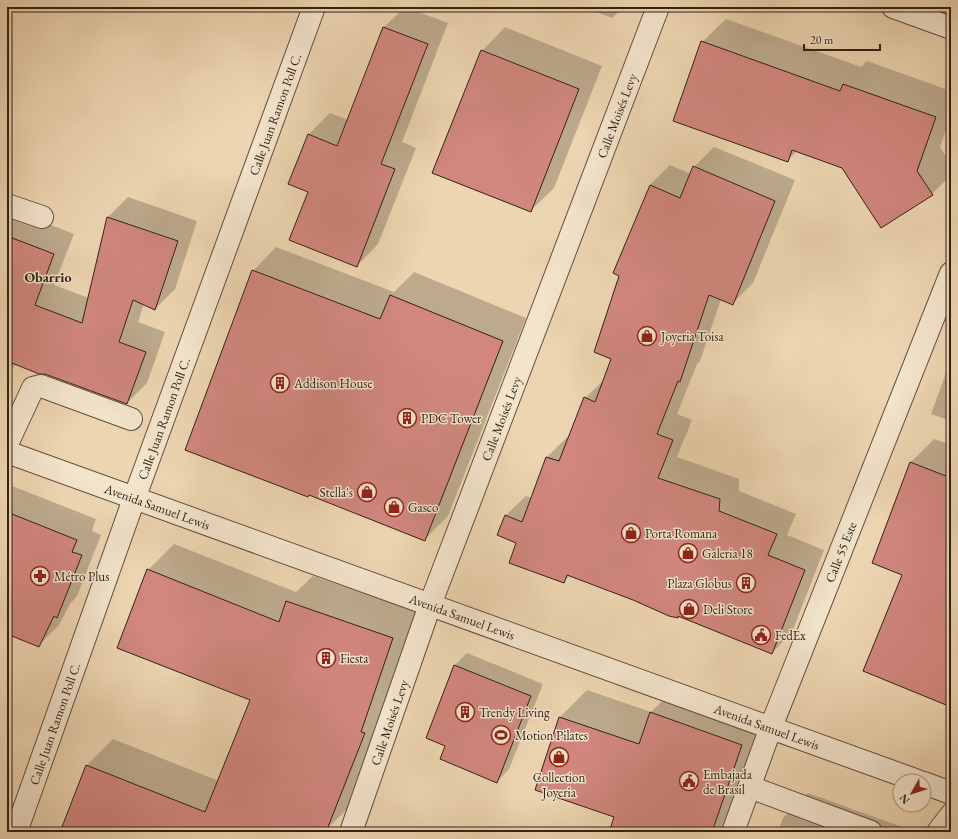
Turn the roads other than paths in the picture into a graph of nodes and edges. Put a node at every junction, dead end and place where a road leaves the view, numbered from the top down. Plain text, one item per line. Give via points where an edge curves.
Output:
1 (314, 7) edge
2 (658, 7) edge
3 (893, 7) edge
4 (951, 28) edge
5 (7, 205) edge
6 (42, 217) dead end
7 (951, 272) edge
8 (131, 419) dead end
9 (7, 444) edge
10 (7, 452) edge
11 (134, 499) junction
12 (430, 605) junction
13 (771, 727) junction
14 (896, 773) edge
15 (932, 786) edge
16 (750, 787) junction
17 (951, 793) edge
18 (951, 815) edge
19 (16, 832) edge
20 (351, 832) edge
21 (733, 832) edge
22 (871, 832) edge
23 (938, 832) edge

1 - 11 street, Calle Juan Ramon Poll C.
2 - 12 street, Calle Moisés Levy
3 - 4 street
5 - 6 street
7 - 13 street, Calle 55 Este
8 - 9 street via 41,386 33,388
10 - 11 street, Avenida Samuel Lewis
11 - 12 street, Avenida Samuel Lewis
11 - 19 street, Calle Juan Ramon Poll C.
12 - 13 street, Avenida Samuel Lewis
12 - 20 street, Calle Moisés Levy
13 - 14 street, Avenida Samuel Lewis
13 - 16 street, Calle 55 Este
15 - 17 street
16 - 21 street, Calle 55 Este
16 - 22 street
18 - 23 street

